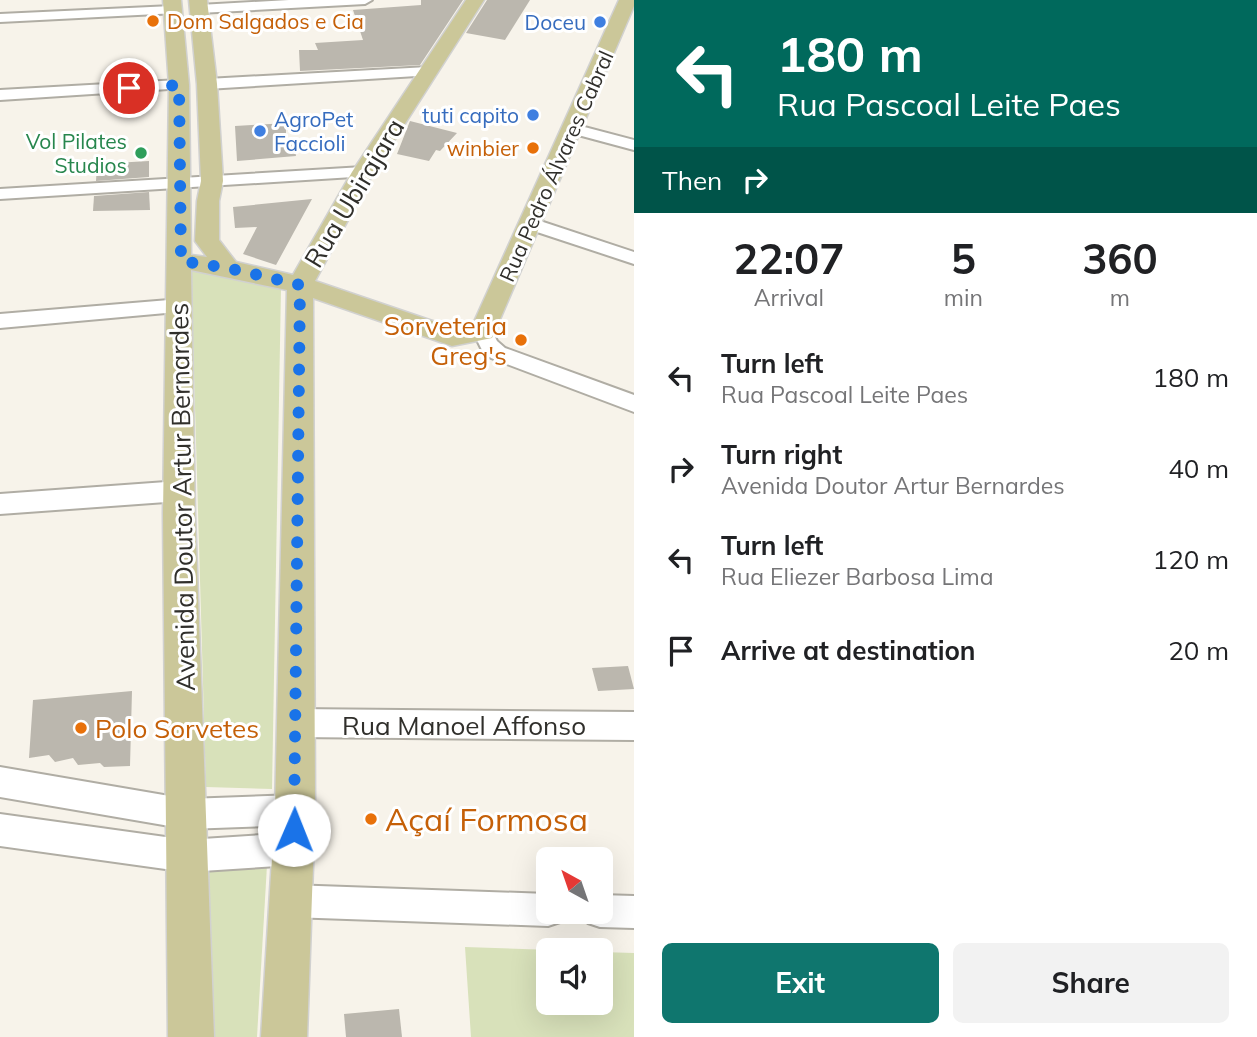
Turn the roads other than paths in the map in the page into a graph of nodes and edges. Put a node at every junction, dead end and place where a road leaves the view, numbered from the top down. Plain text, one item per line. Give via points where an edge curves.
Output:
1 (365, 0) edge
2 (475, 0) edge
3 (628, 0) edge
4 (185, 5) edge
5 (0, 18) edge
6 (428, 72) junction
7 (193, 85) junction
8 (0, 96) edge
9 (573, 129) junction
10 (634, 145) edge
11 (363, 172) junction
12 (212, 181) junction
13 (179, 183) junction
14 (0, 194) edge
15 (531, 224) junction
16 (634, 258) edge
17 (181, 261) junction
18 (228, 268) junction
19 (300, 285) junction
20 (181, 306) junction
21 (0, 321) edge
22 (483, 332) junction
23 (634, 404) edge
24 (180, 491) junction
25 (0, 504) edge
26 (295, 723) junction
27 (634, 726) edge
28 (0, 782) edge
29 (187, 814) junction
30 (0, 830) edge
31 (294, 830) junction
32 (187, 856) junction
33 (290, 901) junction
34 (536, 909) edge
35 (613, 911) edge
36 (634, 912) edge
37 (191, 1037) edge
38 (284, 1037) edge

1 - 4 street
2 - 6 main road, Rua Ubirajara
3 - 9 main road, Rua Pedro Álvares Cabral
4 - 5 street
4 - 7 main road, Avenida Doutor Artur Bernardes
6 - 7 street
6 - 11 main road, Rua Ubirajara
7 - 8 street
7 - 12 main road, Avenida Doutor Artur Bernardes
7 - 13 main road, Avenida Doutor Artur Bernardes
9 - 10 street
9 - 15 main road, Rua Pedro Álvares Cabral
11 - 12 street
11 - 19 main road, Rua Ubirajara
12 - 13 street
12 - 18 main road, Avenida Doutor Artur Bernardes via 207,241
13 - 14 street
13 - 17 main road, Avenida Doutor Artur Bernardes
15 - 16 street
15 - 22 main road, Rua Pedro Álvares Cabral
17 - 18 main road
17 - 20 main road, Avenida Doutor Artur Bernardes
18 - 19 main road
19 - 22 main road via 452,337
19 - 26 main road, Rua Ubirajara
20 - 21 street
20 - 24 main road, Avenida Doutor Artur Bernardes
22 - 23 street via 499,353
24 - 25 street
24 - 29 main road, Avenida Doutor Artur Bernardes
26 - 27 street, Rua Manoel Affonso
26 - 31 main road, Rua Ubirajara
28 - 29 street
29 - 31 street
29 - 32 main road, Avenida Doutor Artur Bernardes
30 - 32 street
31 - 32 street
31 - 33 main road, Rua Ubirajara
32 - 37 main road, Avenida Doutor Artur Bernardes
33 - 34 street
33 - 38 main road, Rua Ubirajara
35 - 36 street

